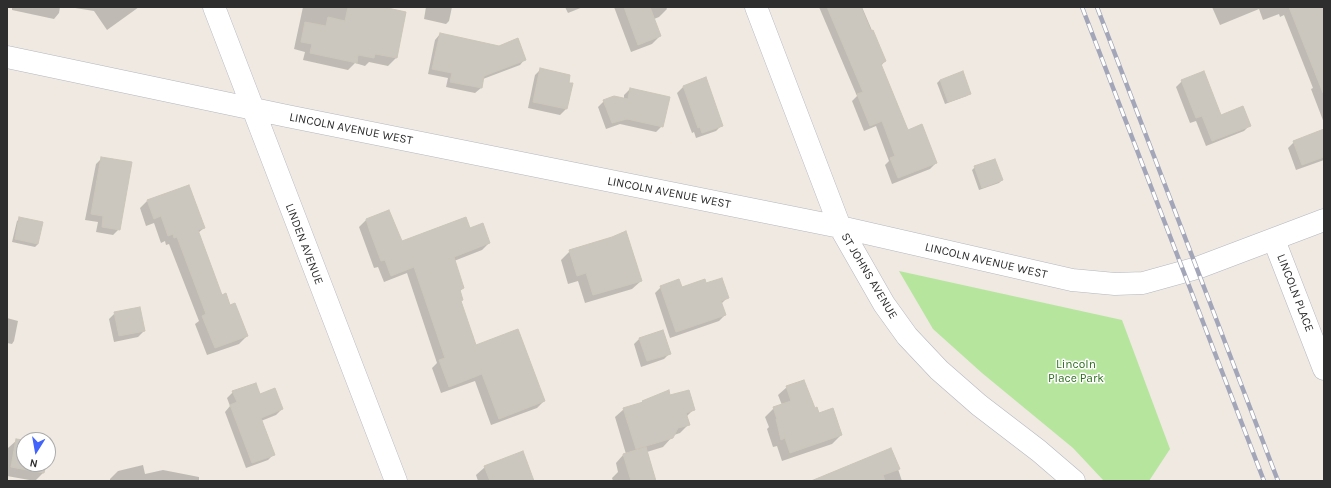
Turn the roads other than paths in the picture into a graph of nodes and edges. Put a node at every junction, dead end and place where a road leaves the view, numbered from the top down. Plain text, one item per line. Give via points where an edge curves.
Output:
1 (214, 7) edge
2 (756, 7) edge
3 (7, 57) edge
4 (252, 109) junction
5 (1324, 220) edge
6 (840, 227) junction
7 (1274, 240) junction
8 (1324, 369) edge
9 (396, 481) edge
10 (1074, 481) edge

1 - 4 street, LINDEN AVENUE
2 - 6 street, ST JOHNS AVENUE
3 - 4 street, LINCOLN AVENUE WEST
4 - 6 street, LINCOLN AVENUE WEST
4 - 9 street, LINDEN AVENUE
5 - 7 street, LINCOLN AVENUE WEST
6 - 7 street, LINCOLN AVENUE WEST via 1072,280 1115,284 1142,283 1197,268
6 - 10 street, ST JOHNS AVENUE via 884,304 907,336 939,370 973,400
7 - 8 street, LINCOLN PLACE

